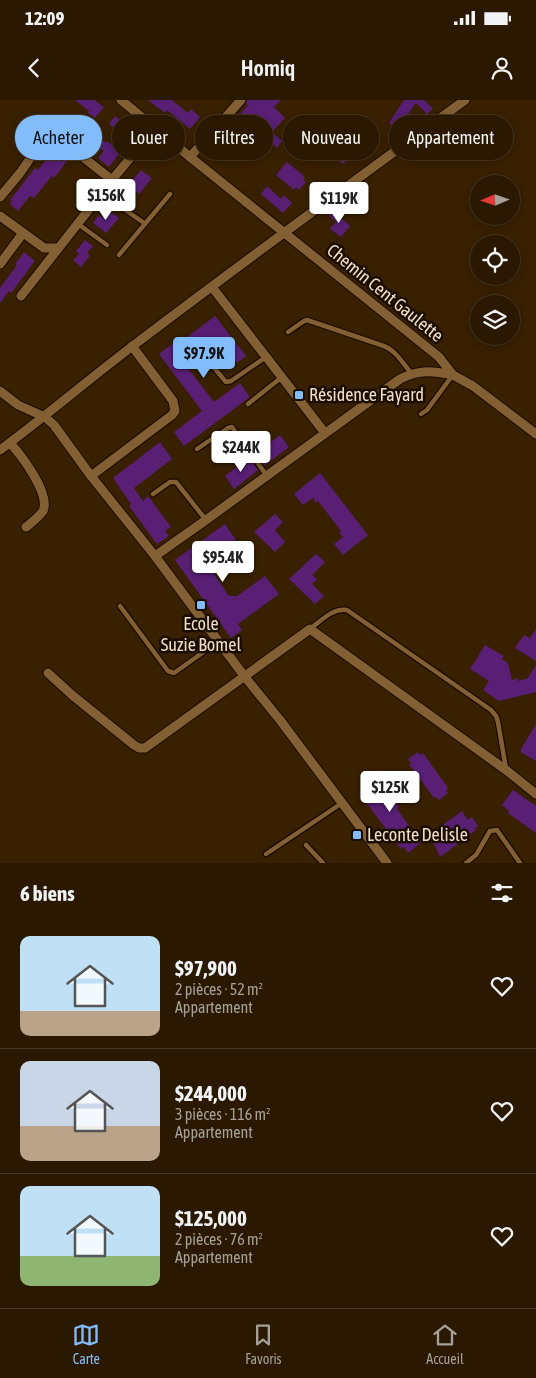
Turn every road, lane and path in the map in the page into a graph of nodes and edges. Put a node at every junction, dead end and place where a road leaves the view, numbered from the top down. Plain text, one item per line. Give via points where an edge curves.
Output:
1 (122, 100) edge
2 (241, 100) edge
3 (465, 100) edge
4 (140, 115) edge
5 (185, 154) edge
6 (190, 158) junction
7 (129, 160) edge
8 (112, 180) junction
9 (101, 193) junction
10 (170, 194) dead end
11 (0, 197) edge
12 (0, 216) edge
13 (78, 223) junction
14 (144, 224) junction
15 (23, 233) junction
16 (284, 233) junction
17 (107, 245) dead end
18 (58, 248) junction
19 (119, 256) dead end
20 (0, 264) edge
21 (212, 287) junction
22 (21, 296) dead end
23 (288, 332) dead end
24 (132, 346) junction
25 (266, 357) junction
26 (206, 358) dead end
27 (411, 373) junction
28 (453, 375) junction
29 (282, 377) junction
30 (0, 391) edge
31 (248, 404) dead end
32 (421, 414) dead end
33 (45, 417) junction
34 (325, 433) junction
35 (536, 434) edge
36 (10, 442) junction
37 (197, 448) dead end
38 (0, 450) edge
39 (91, 476) junction
40 (267, 476) junction
41 (153, 494) dead end
42 (206, 520) junction
43 (26, 526) dead end
44 (154, 556) junction
45 (120, 606) dead end
46 (310, 629) junction
47 (219, 641) junction
48 (48, 673) dead end
49 (245, 677) junction
50 (506, 770) junction
51 (536, 794) edge
52 (342, 803) junction
53 (306, 845) dead end
54 (266, 854) dead end
55 (386, 862) edge
56 (323, 863) edge
57 (466, 863) edge
58 (520, 863) edge

1 - 4 street, Chemin Cent Gaulette
2 - 6 street
3 - 16 street
5 - 6 street, Chemin Cent Gaulette
6 - 16 street, Chemin Cent Gaulette
7 - 8 street
8 - 9 street
8 - 11 street via 60,139 43,140
9 - 13 street
9 - 14 lane
10 - 14 lane
12 - 15 street
13 - 17 lane
13 - 18 street
14 - 19 lane
15 - 18 street via 44,248
15 - 20 street
16 - 21 street
16 - 28 street, Chemin Cent Gaulette via 439,357
18 - 22 street
21 - 24 street
21 - 25 street
23 - 27 lane via 308,320 389,348
24 - 33 street
24 - 39 street via 173,401 175,411
25 - 26 lane via 226,382
25 - 29 street
27 - 28 street via 432,371
27 - 34 street
28 - 32 lane
28 - 35 street, Chemin Cent Gaulette via 473,386
29 - 31 lane
29 - 34 street
30 - 33 street via 18,405
33 - 36 street
33 - 39 street
34 - 40 street
36 - 38 street
36 - 43 street via 27,464 45,500 39,516
37 - 40 lane via 232,428
39 - 44 street
40 - 42 street
41 - 42 lane via 170,482 176,482
42 - 44 street
44 - 47 street
45 - 47 lane via 168,672 174,673
46 - 49 street
46 - 50 street
46 - 50 lane via 334,611 347,610 490,710 498,722
47 - 49 street
48 - 49 street via 139,748 145,748
49 - 52 street
50 - 51 street
52 - 54 lane
52 - 55 street
53 - 56 lane
57 - 58 lane via 476,855 493,830 497,830

